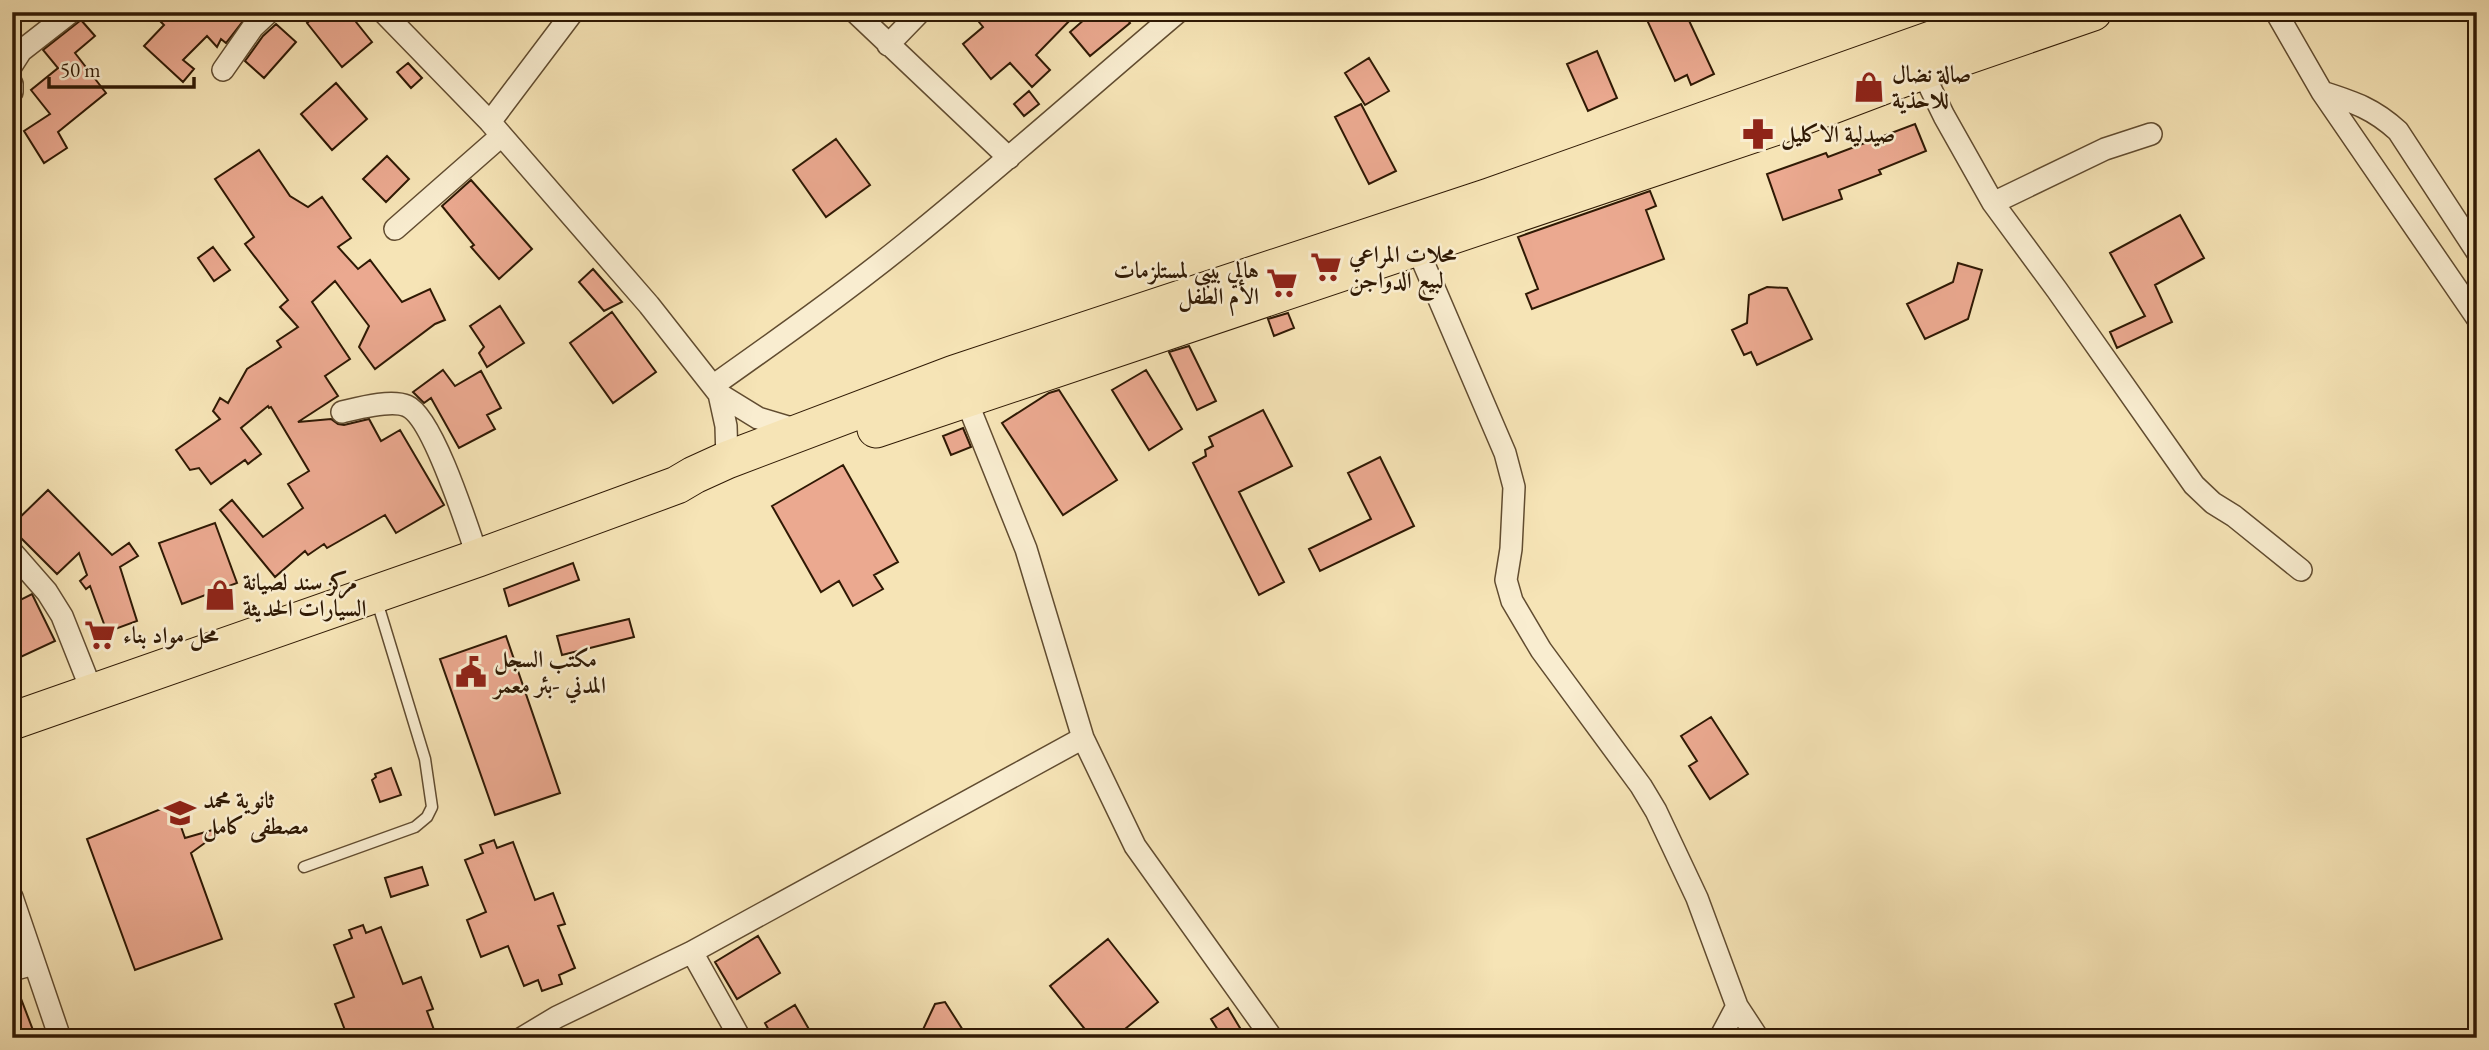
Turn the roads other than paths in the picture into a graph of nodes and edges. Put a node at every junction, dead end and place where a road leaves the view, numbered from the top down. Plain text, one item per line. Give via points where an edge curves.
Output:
1 (71, 12) edge
2 (269, 12) edge
3 (383, 12) edge
4 (573, 12) edge
5 (855, 12) edge
6 (920, 12) edge
7 (1178, 12) edge
8 (2010, 12) edge
9 (2093, 12) edge
10 (2276, 12) edge
11 (888, 45) junction
12 (12, 65) edge
13 (223, 70) dead end
14 (1922, 71) junction
15 (12, 84) edge
16 (12, 92) edge
17 (2322, 92) junction
18 (495, 129) junction
19 (2151, 134) dead end
20 (1009, 158) junction
21 (1993, 203) junction
22 (395, 229) dead end
23 (1416, 248) junction
24 (2477, 252) edge
25 (1175, 315) junction
26 (2477, 318) edge
27 (961, 386) junction
28 (717, 389) junction
29 (342, 412) dead end
30 (803, 431) junction
31 (727, 460) junction
32 (677, 485) junction
33 (12, 552) edge
34 (478, 558) junction
35 (2301, 570) dead end
36 (375, 594) junction
37 (93, 694) junction
38 (12, 721) edge
39 (1083, 738) junction
40 (304, 867) dead end
41 (12, 897) edge
42 (692, 952) junction
43 (34, 964) junction
44 (12, 970) edge
45 (1737, 1006) junction
46 (60, 1038) edge
47 (522, 1038) edge
48 (740, 1038) edge
49 (1272, 1038) edge
50 (1720, 1038) edge
51 (1758, 1038) edge

1 - 12 street via 21,51
2 - 13 street
3 - 18 street
4 - 18 street
5 - 11 street
6 - 11 street
7 - 20 street
8 - 25 highway via 1489,197
9 - 14 highway
10 - 17 street
11 - 20 street
14 - 21 street
14 - 23 highway via 1777,126
15 - 16 street
17 - 24 street via 2361,104 2398,131
17 - 26 street
18 - 22 street
18 - 28 street
19 - 21 street via 2105,149
20 - 28 street
21 - 35 street via 2194,485
23 - 25 highway
23 - 45 street via 1505,453 1514,487 1506,580 1512,601 1541,650 1656,811 1697,898
25 - 27 highway
27 - 30 highway
27 - 32 highway via 737,476
27 - 39 street via 1026,549
28 - 30 street via 758,418
28 - 31 street via 726,426
29 - 34 street via 406,405 417,413 447,468
30 - 31 highway
31 - 32 highway
32 - 34 highway
33 - 37 street via 62,616
34 - 36 highway
36 - 37 highway
36 - 40 lane via 425,759 432,807 415,827
37 - 38 highway
39 - 42 street
39 - 49 street via 1135,846
41 - 43 street
42 - 47 street
42 - 48 street
43 - 44 street
43 - 46 street
45 - 50 street
45 - 51 street

